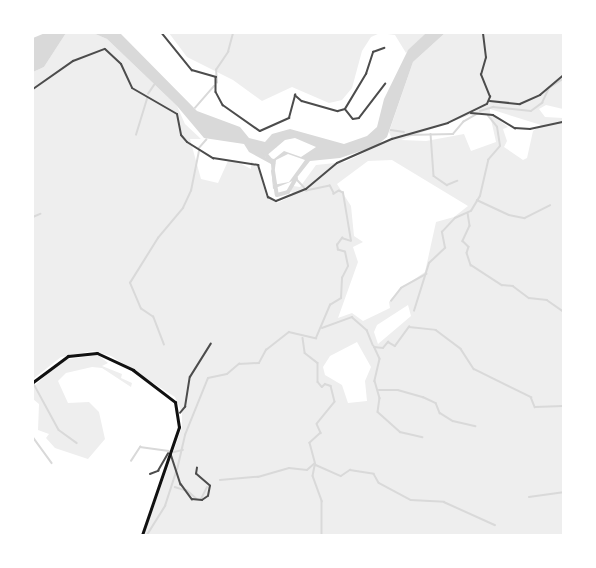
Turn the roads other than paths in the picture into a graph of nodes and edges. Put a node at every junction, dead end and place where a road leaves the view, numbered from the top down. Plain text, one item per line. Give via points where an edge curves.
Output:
1 (162, 33) edge
2 (483, 33) edge
3 (384, 48) dead end
4 (563, 75) edge
5 (385, 84) dead end
6 (33, 89) edge
7 (490, 100) junction
8 (345, 109) junction
9 (470, 113) junction
10 (563, 122) edge
11 (306, 190) joint
12 (211, 344) dead end
13 (33, 382) edge
14 (180, 413) junction
15 (171, 453) junction
16 (197, 468) dead end
17 (150, 474) dead end
18 (142, 535) edge

1 - 8 street via 192,70 216,77 216,92 223,105 258,130 268,130 290,118 295,95 302,101 338,111
2 - 7 street via 486,57 482,75
3 - 8 street via 373,52 366,74
4 - 7 street via 520,104
5 - 8 street via 360,118 353,119
6 - 11 street via 73,61 105,49 121,64 132,88 177,114 181,135 187,142 213,158 258,165 268,197 276,201
7 - 9 street
9 - 10 street via 493,115 522,129
9 - 11 street via 392,138 337,163
12 - 14 street via 190,376 185,407
13 - 14 main road via 68,356 101,354 159,388 175,402
14 - 15 main road
15 - 16 street via 181,484 192,498 201,500 208,496 210,486 196,474
15 - 17 street via 158,471
15 - 18 main road

